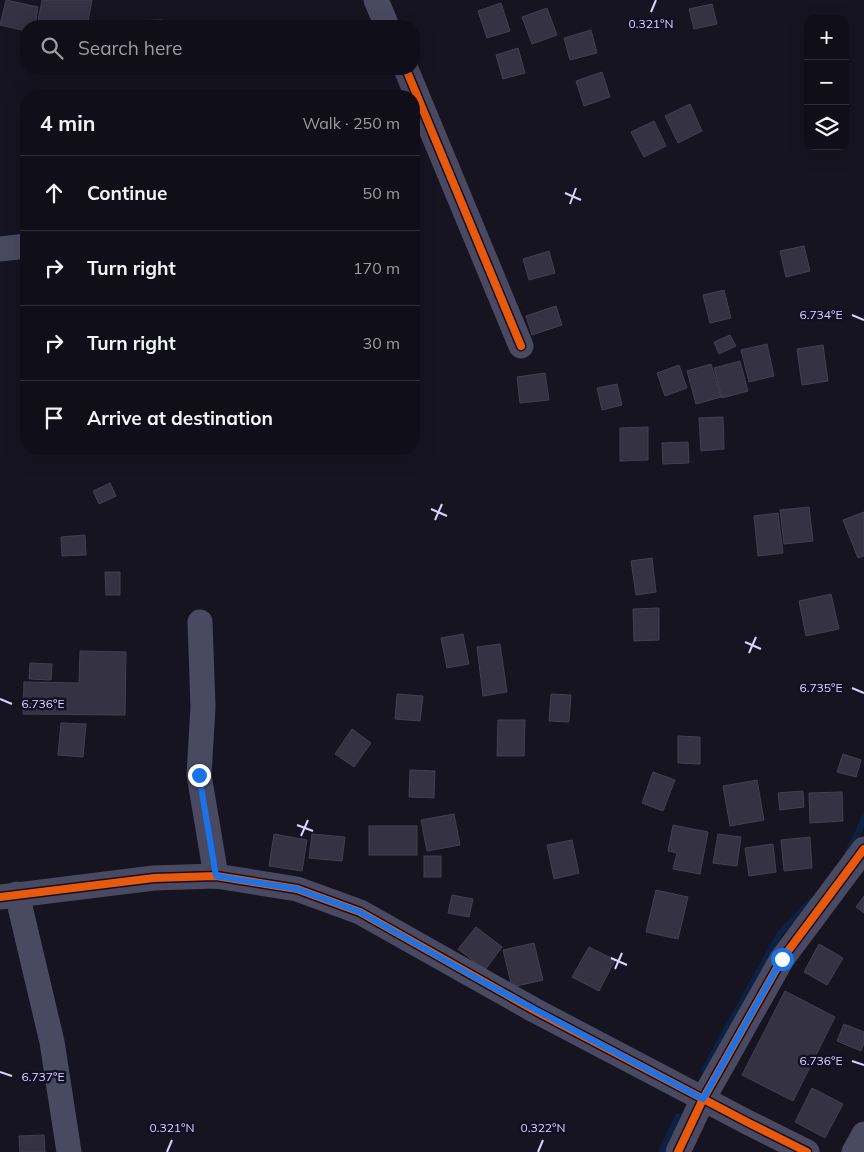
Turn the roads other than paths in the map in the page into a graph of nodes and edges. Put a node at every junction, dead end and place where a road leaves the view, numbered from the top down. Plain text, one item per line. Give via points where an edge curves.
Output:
1 (376, 0) edge
2 (384, 20) edge
3 (408, 75) edge
4 (411, 90) edge
5 (422, 133) edge
6 (20, 246) edge
7 (0, 248) edge
8 (521, 346) dead end
9 (200, 622) dead end
10 (864, 849) edge
11 (216, 876) junction
12 (8, 895) edge
13 (703, 1099) junction
14 (864, 1134) edge
15 (69, 1152) edge
16 (678, 1152) edge
17 (807, 1152) edge
18 (854, 1152) edge

1 - 2 street
3 - 4 street
5 - 8 street
6 - 7 street
9 - 11 street via 203,706 199,775
10 - 13 street via 782,959
11 - 12 street via 154,878
11 - 13 street via 297,889 360,912 495,989
12 - 15 street via 52,1042
13 - 16 street
13 - 17 street
14 - 18 street

